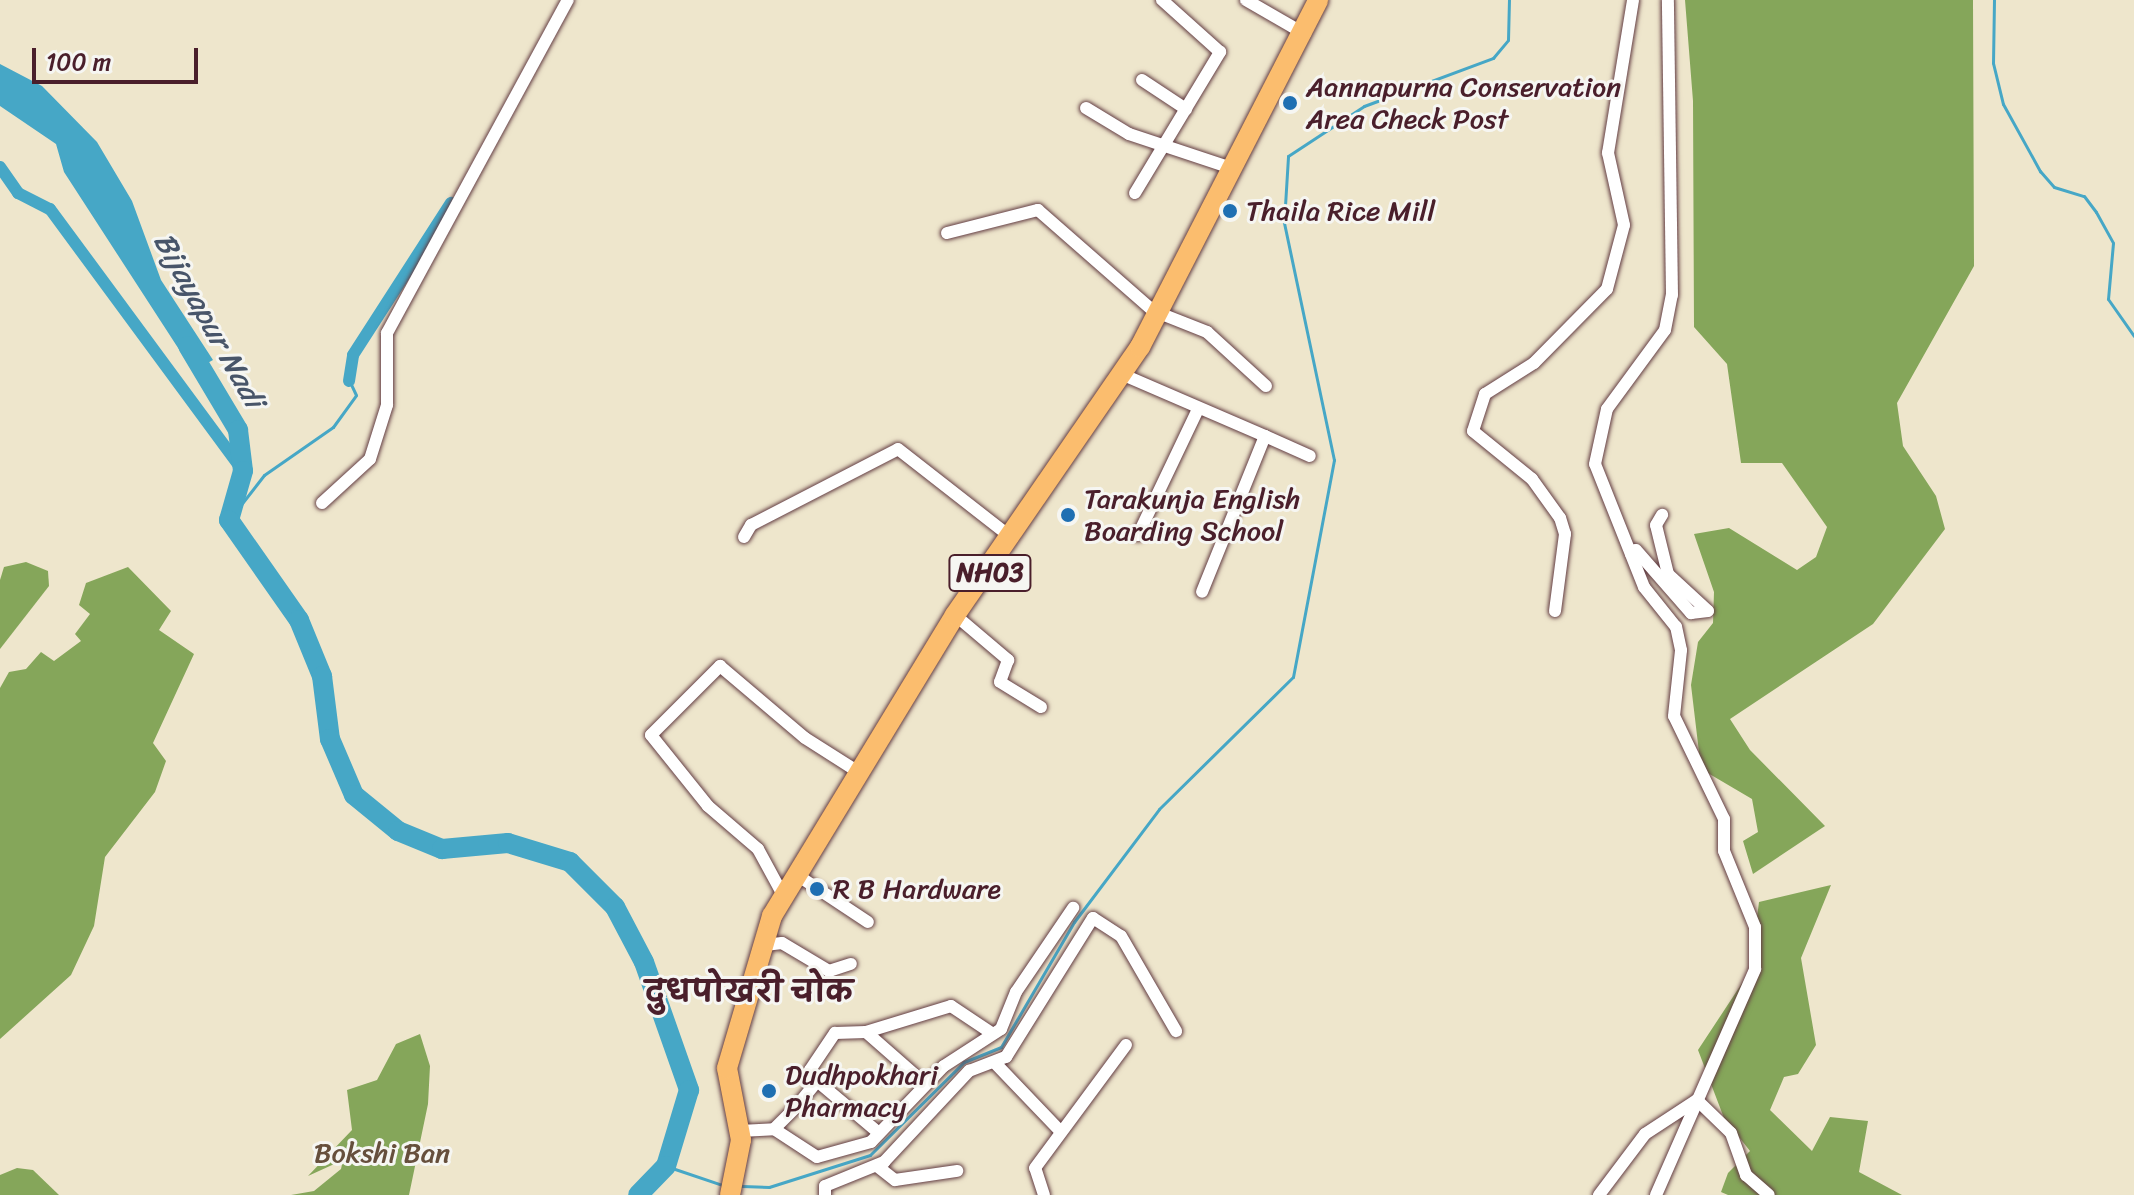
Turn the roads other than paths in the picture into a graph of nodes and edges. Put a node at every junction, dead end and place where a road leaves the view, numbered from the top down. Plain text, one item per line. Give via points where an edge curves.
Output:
1 (568, 0) edge
2 (1162, 0) edge
3 (1246, 0) edge
4 (1318, 0) edge
5 (1633, 0) edge
6 (1668, 0) edge
7 (1305, 34) junction
8 (1142, 80) dead end
9 (1086, 108) dead end
10 (1186, 109) junction
11 (1166, 142) junction
12 (1234, 169) junction
13 (1135, 193) dead end
14 (947, 233) dead end
15 (1158, 314) junction
16 (1119, 373) junction
17 (1266, 386) dead end
18 (1198, 409) junction
19 (1265, 436) junction
20 (1310, 456) dead end
21 (322, 503) dead end
22 (1662, 515) dead end
23 (1138, 535) dead end
24 (744, 537) dead end
25 (1012, 538) junction
26 (1631, 554) junction
27 (1202, 592) dead end
28 (1555, 611) dead end
29 (955, 615) junction
30 (1041, 707) dead end
31 (860, 773) junction
32 (797, 875) junction
33 (783, 895) junction
34 (1073, 908) dead end
35 (868, 922) dead end
36 (765, 945) junction
37 (851, 964) dead end
38 (1176, 1031) dead end
39 (866, 1032) junction
40 (993, 1034) junction
41 (1126, 1045) dead end
42 (996, 1064) junction
43 (817, 1081) junction
44 (924, 1083) junction
45 (1697, 1100) junction
46 (774, 1129) junction
47 (740, 1131) junction
48 (1061, 1132) junction
49 (879, 1133) junction
50 (877, 1166) junction
51 (957, 1171) dead end
52 (730, 1195) edge
53 (825, 1195) edge
54 (1044, 1195) edge
55 (1599, 1195) edge
56 (1656, 1195) edge
57 (1769, 1195) edge

1 - 21 street via 387,333 387,405 370,459
2 - 10 street via 1220,52
3 - 7 street
4 - 7 main road, NH03
5 - 28 street via 1608,153 1624,225 1607,289 1534,363 1485,394 1473,431 1532,479 1560,518 1565,534
6 - 26 street via 1672,295 1665,330 1607,409 1595,445 1600,478
7 - 12 main road, NH03
8 - 10 street
9 - 11 street via 1129,134
10 - 11 street
11 - 12 street
11 - 13 street
12 - 15 main road, NH03
14 - 15 street via 1038,210
15 - 16 main road, NH03
15 - 17 street via 1207,332
16 - 18 street
16 - 25 main road, NH03
18 - 19 street
18 - 23 street
19 - 20 street
19 - 27 street
22 - 26 street via 1656,525 1668,574 1708,611 1691,613 1636,550
24 - 25 street via 751,525 898,449
25 - 29 main road, NH03
26 - 45 street via 1644,587 1676,627 1681,650 1674,716 1724,819 1724,851 1755,927 1755,969 1744,1003
29 - 30 street via 1008,660 1000,682
29 - 31 main road, NH03
31 - 32 main road, NH03
31 - 33 street via 805,738 720,666 651,735 708,806 758,849
32 - 33 main road, NH03
32 - 35 street
33 - 36 main road, NH03
34 - 40 street
36 - 37 street via 782,943 829,971
36 - 47 main road, NH03 via 727,1068
38 - 42 street via 1121,936 1093,918 1048,980 1013,1048
39 - 40 street via 951,1006
39 - 43 street via 835,1033 810,1070
39 - 44 street
40 - 44 street
41 - 48 street
42 - 48 street
42 - 50 street via 963,1076
43 - 46 street
43 - 49 street
44 - 49 street
45 - 55 street via 1645,1134
45 - 56 street
45 - 57 street via 1731,1133 1746,1175
46 - 47 street
46 - 49 street via 817,1157 861,1147
47 - 52 main road, NH03
48 - 54 street via 1034,1171
50 - 51 street via 895,1180
50 - 53 street via 825,1186

